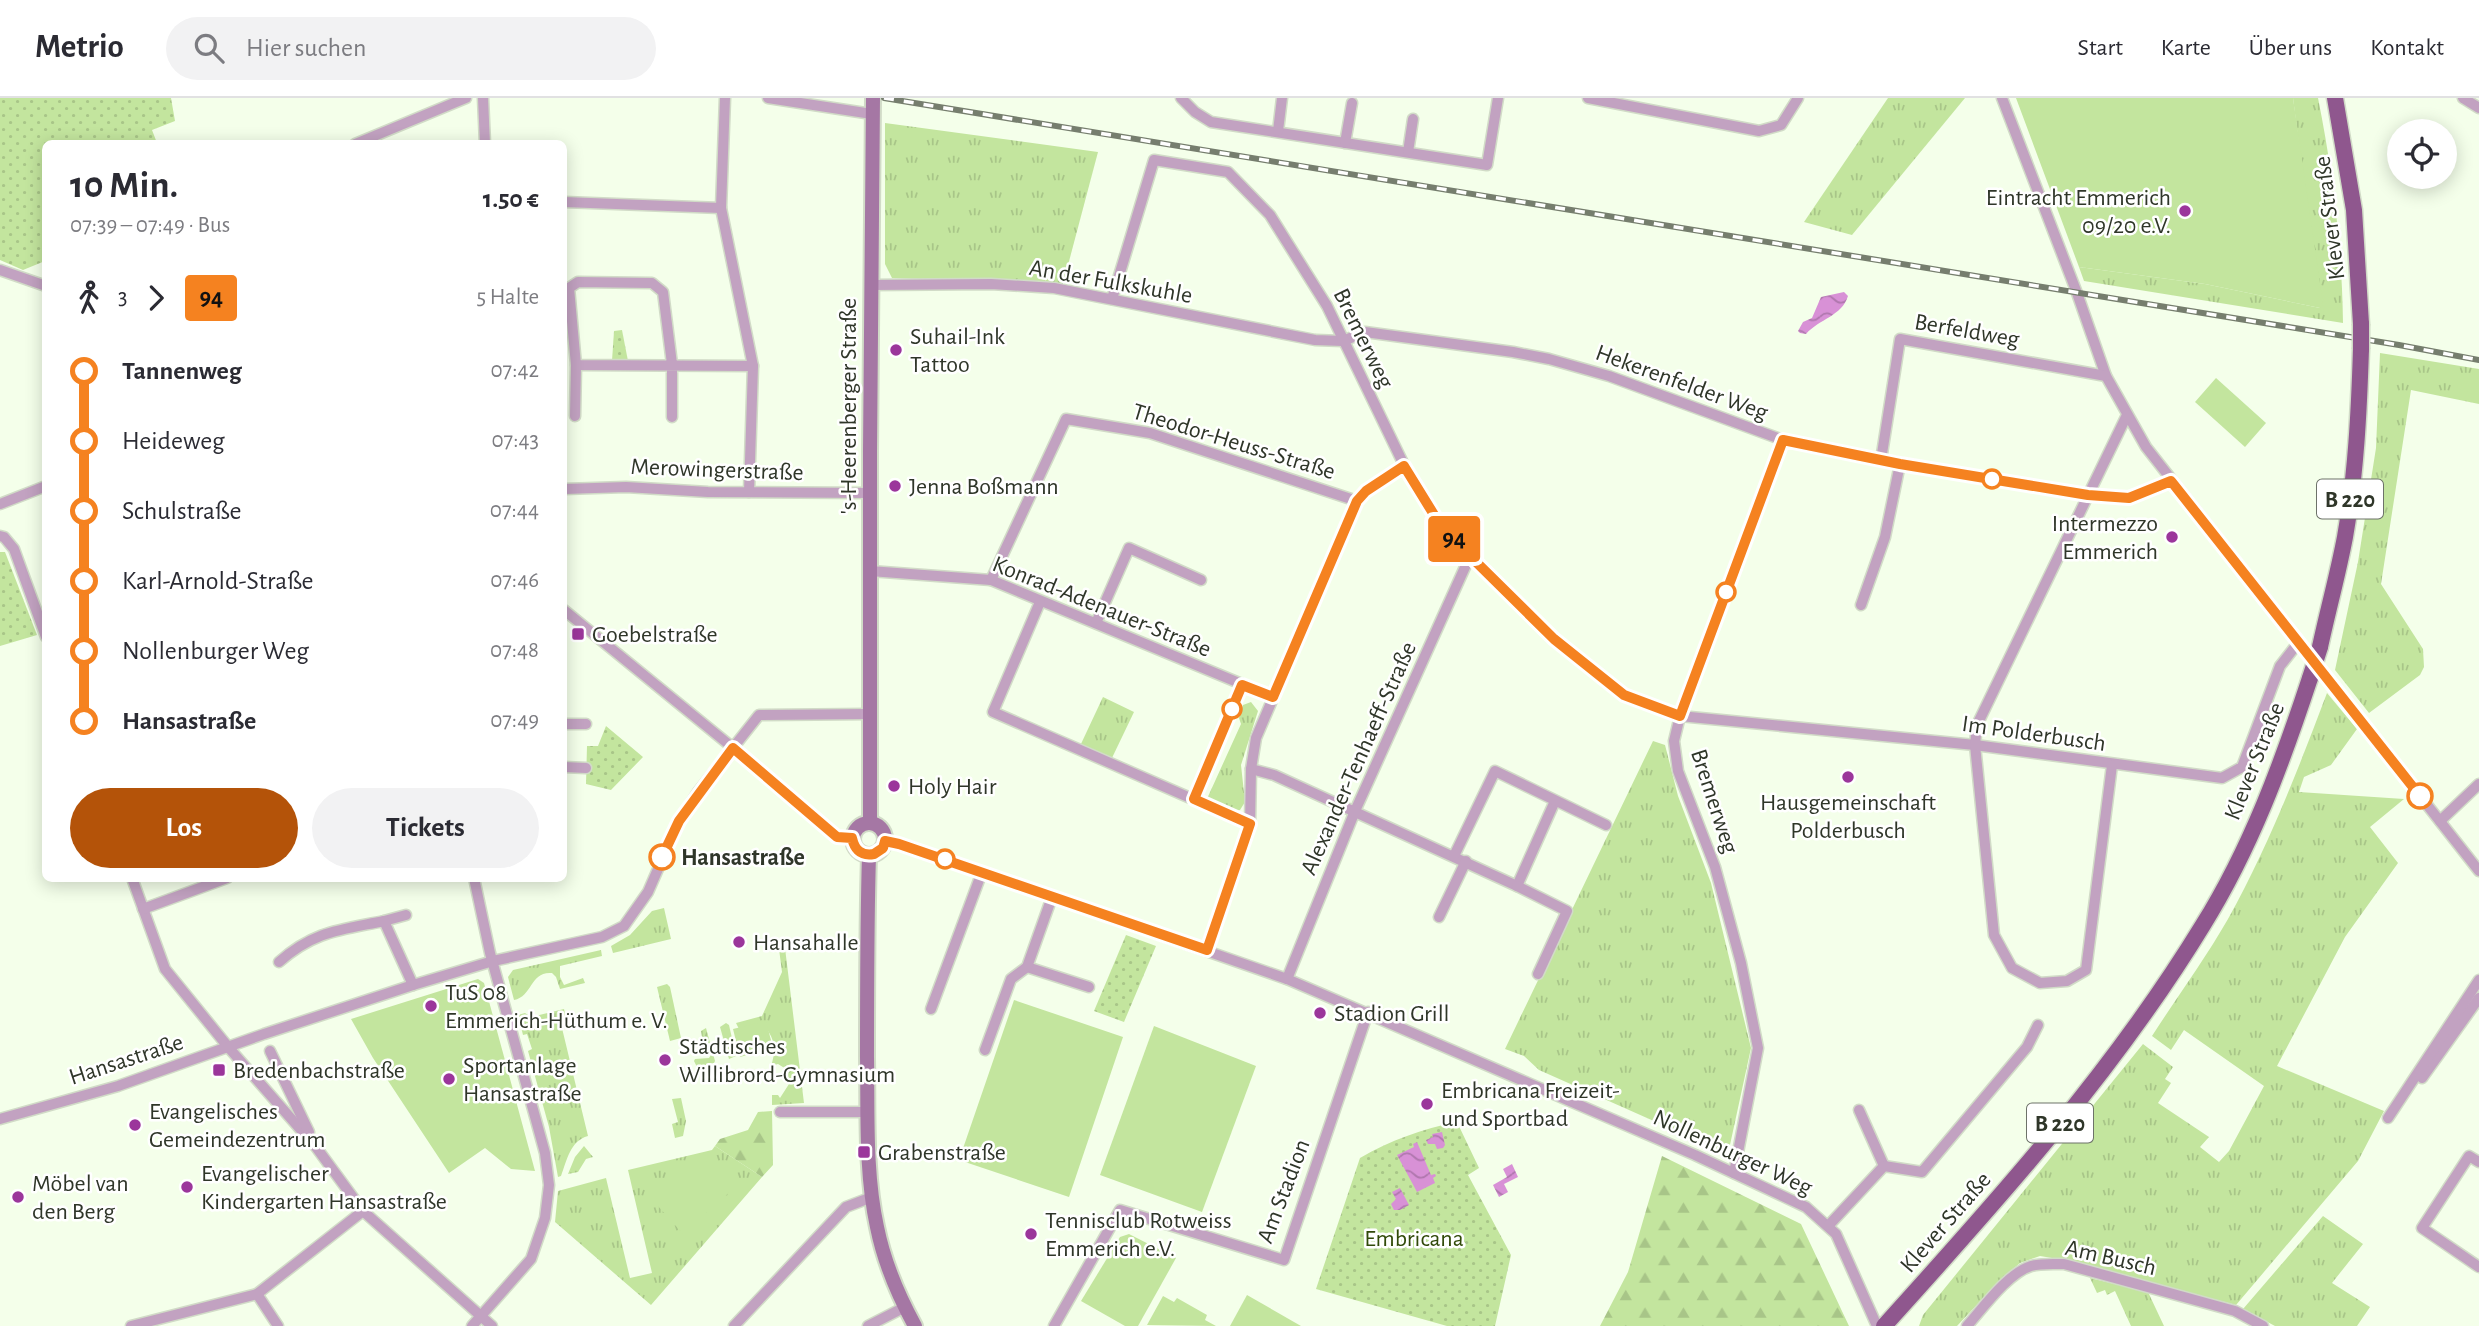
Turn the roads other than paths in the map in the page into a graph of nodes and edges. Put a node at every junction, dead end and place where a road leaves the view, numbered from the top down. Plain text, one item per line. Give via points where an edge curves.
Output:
1 (466, 98) edge
2 (483, 98) edge
3 (725, 98) edge
4 (768, 98) edge
5 (873, 98) edge
6 (1181, 98) edge
7 (1282, 98) edge
8 (1498, 98) edge
9 (1588, 98) edge
10 (1798, 98) edge
11 (2003, 98) edge
12 (2335, 98) edge
13 (2463, 98) edge
14 (1352, 103) dead end
15 (2479, 108) edge
16 (872, 114) junction
17 (1413, 119) dead end
18 (1278, 131) junction
19 (365, 140) edge
20 (485, 140) edge
21 (1345, 143) junction
22 (1408, 152) junction
23 (567, 202) edge
24 (721, 208) junction
25 (0, 270) edge
26 (42, 285) edge
27 (871, 285) junction
28 (1112, 299) junction
29 (1343, 341) junction
30 (672, 364) junction
31 (576, 365) junction
32 (753, 366) junction
33 (2106, 376) junction
34 (2127, 415) junction
35 (575, 416) dead end
36 (672, 417) dead end
37 (1783, 440) junction
38 (1881, 460) junction
39 (1900, 464) junction
40 (1404, 466) junction
41 (2171, 481) junction
42 (42, 488) edge
43 (567, 489) edge
44 (748, 492) junction
45 (870, 493) junction
46 (2088, 495) junction
47 (1357, 501) junction
48 (0, 504) edge
49 (0, 536) edge
50 (1470, 556) junction
51 (870, 571) junction
52 (991, 580) junction
53 (1201, 580) dead end
54 (1041, 602) junction
55 (1861, 605) dead end
56 (567, 613) edge
57 (1096, 623) junction
58 (42, 626) edge
59 (2298, 643) junction
60 (1242, 685) junction
61 (1273, 697) junction
62 (869, 714) junction
63 (1680, 716) junction
64 (567, 724) edge
65 (586, 724) dead end
66 (1975, 745) junction
67 (733, 748) junction
68 (2112, 765) junction
69 (567, 767) edge
70 (586, 768) dead end
71 (1251, 769) junction
72 (2479, 784) edge
73 (1194, 799) junction
74 (1556, 801) junction
75 (1355, 811) junction
76 (2440, 821) junction
77 (870, 822) junction
78 (1250, 824) junction
79 (1606, 825) dead end
80 (852, 838) junction
81 (885, 841) junction
82 (869, 855) junction
83 (1454, 856) junction
84 (1466, 862) junction
85 (982, 872) junction
86 (2479, 872) edge
87 (133, 882) edge
88 (216, 882) edge
89 (475, 882) edge
90 (1517, 886) junction
91 (1052, 897) junction
92 (143, 909) junction
93 (406, 915) dead end
94 (1439, 918) dead end
95 (384, 921) junction
96 (1207, 950) junction
97 (493, 961) junction
98 (279, 962) dead end
99 (1027, 967) junction
100 (1538, 974) dead end
101 (1287, 979) junction
102 (2479, 980) edge
103 (413, 985) junction
104 (1089, 987) dead end
105 (2479, 998) edge
106 (931, 1009) dead end
107 (1368, 1012) junction
108 (2038, 1025) dead end
109 (229, 1048) junction
110 (985, 1050) dead end
111 (270, 1051) dead end
112 (2421, 1079) dead end
113 (1859, 1110) dead end
114 (780, 1112) dead end
115 (867, 1112) junction
116 (2388, 1118) dead end
117 (0, 1119) edge
118 (316, 1147) junction
119 (2479, 1162) edge
120 (1884, 1166) junction
121 (1734, 1173) junction
122 (872, 1197) junction
123 (363, 1211) junction
124 (1829, 1225) junction
125 (2479, 1267) edge
126 (257, 1294) junction
127 (905, 1307) junction
128 (481, 1315) junction
129 (131, 1326) edge
130 (278, 1326) edge
131 (472, 1326) edge
132 (492, 1326) edge
133 (734, 1326) edge
134 (868, 1326) edge
135 (915, 1326) edge
136 (1054, 1326) edge
137 (1877, 1326) edge
138 (1884, 1326) edge
139 (1967, 1326) edge
140 (2263, 1326) edge

1 - 19 street
2 - 20 street
3 - 24 street
4 - 16 street
5 - 16 street, 's-Heerenberger Straße
6 - 18 street via 1211,121
7 - 18 street
8 - 22 street via 1487,165
9 - 10 street via 1759,131 1781,125
11 - 33 street
12 - 138 main road, Klever Straße / B 220, bridge via 2354,210 2361,324 2358,438 2345,537 2320,647 2281,766 2238,862 2159,994 2049,1138
13 - 15 street
14 - 21 street
16 - 27 street, 's-Heerenberger Straße
17 - 22 street
18 - 21 street
21 - 22 street
23 - 24 street
24 - 32 street
25 - 26 street
27 - 28 street, An der Fulkskuhle via 1054,288
27 - 45 street, 's-Heerenberger Straße
28 - 29 street, An der Fulkskuhle via 1315,340
28 - 29 street, Bremerweg via 1154,160 1212,168 1228,172 1270,215 1327,306
29 - 37 street, Hekerenfelder Weg via 1365,332 1549,359 1609,376
29 - 40 street, Bremerweg
30 - 31 street
30 - 31 street via 663,292 652,283 578,282 569,288
30 - 32 street
30 - 36 street
31 - 35 street
32 - 44 street
33 - 34 street
33 - 38 street, Berfeldweg via 1900,339
34 - 41 street
34 - 46 street
37 - 38 street, Hekerenfelder Weg
37 - 63 street
38 - 39 street, Hekerenfelder Weg
39 - 46 street, Hekerenfelder Weg
39 - 55 street via 1885,537
40 - 47 street
40 - 50 street, Bremerweg via 1436,518
41 - 46 street, Hekerenfelder Weg via 2129,498
41 - 59 street
42 - 48 street
43 - 44 street, Merowingerstraße
44 - 45 street, Merowingerstraße
45 - 51 street, 's-Heerenberger Straße
46 - 66 street via 1977,726
47 - 52 street, Theodor-Heuss-Straße via 1150,433 1066,419
47 - 61 street
49 - 58 street via 14,549
50 - 63 street, Bremerweg via 1554,639 1624,695
50 - 75 street, Alexander-Tenhaeff-Straße
51 - 52 street, Konrad-Adenauer-Straße
51 - 62 street, 's-Heerenberger Straße
52 - 54 street, Konrad-Adenauer-Straße
53 - 57 street via 1129,548
54 - 57 street, Konrad-Adenauer-Straße
54 - 73 street via 993,712
56 - 67 street
57 - 60 street, Konrad-Adenauer-Straße
59 - 68 street, Im Polderbusch via 2280,666 2242,767 2222,778
59 - 76 street
60 - 61 street, Konrad-Adenauer-Straße
60 - 73 street
61 - 71 street via 1256,738
62 - 67 street via 759,715
62 - 77 street, 's-Heerenberger Straße
63 - 66 street, Im Polderbusch
63 - 121 street, Bremerweg via 1674,741 1678,771 1715,867 1758,1048
64 - 65 street
66 - 68 street, Im Polderbusch
66 - 68 street via 1994,935 2012,968 2040,984 2067,981 2086,970
67 - 80 street via 837,837
67 - 97 street, Hansastraße via 679,821 648,892 624,926 602,937
69 - 70 street
71 - 75 street
71 - 78 street
72 - 76 street
73 - 78 street
74 - 79 street
74 - 83 street via 1495,771
74 - 90 street
75 - 83 street
75 - 101 street, Alexander-Tenhaeff-Straße
76 - 86 street
77 - 80 street via 858,826
77 - 81 street via 880,826
78 - 96 street
80 - 82 street via 856,849
81 - 82 street via 878,852
81 - 85 street, Nollenburger Weg
82 - 115 street
83 - 84 street
84 - 90 street
84 - 94 street
85 - 91 street, Nollenburger Weg
85 - 106 street
87 - 92 street
88 - 92 street
89 - 97 street
90 - 100 street via 1567,911
91 - 96 street, Nollenburger Weg
91 - 99 street
92 - 109 street via 165,968
93 - 95 street
95 - 98 street via 322,933
95 - 103 street
96 - 101 street, Nollenburger Weg
97 - 103 street, Hansastraße
97 - 128 street via 545,1153 549,1185 545,1218 531,1259
99 - 104 street
99 - 110 street via 1011,979
101 - 107 street, Nollenburger Weg
102 - 116 street
103 - 109 street, Hansastraße
105 - 112 street
107 - 121 street, Nollenburger Weg
107 - 136 street, Am Stadion via 1284,1260 1120,1209
108 - 120 street via 2027,1047 1922,1172
109 - 117 street, Hansastraße
109 - 118 street
111 - 118 street
113 - 120 street
114 - 115 street
115 - 122 street
118 - 123 street
119 - 125 street via 2469,1156 2422,1228
120 - 124 street
121 - 124 street, Nollenburger Weg via 1806,1206
122 - 127 street via 880,1238
122 - 133 street via 846,1208
123 - 126 street
123 - 128 street
124 - 137 street, Nollenburger Weg
126 - 129 street
126 - 130 street
127 - 134 street
127 - 135 street
128 - 131 street
128 - 132 street
139 - 140 street, Am Busch via 2014,1277 2029,1266 2044,1264 2064,1264 2203,1301

